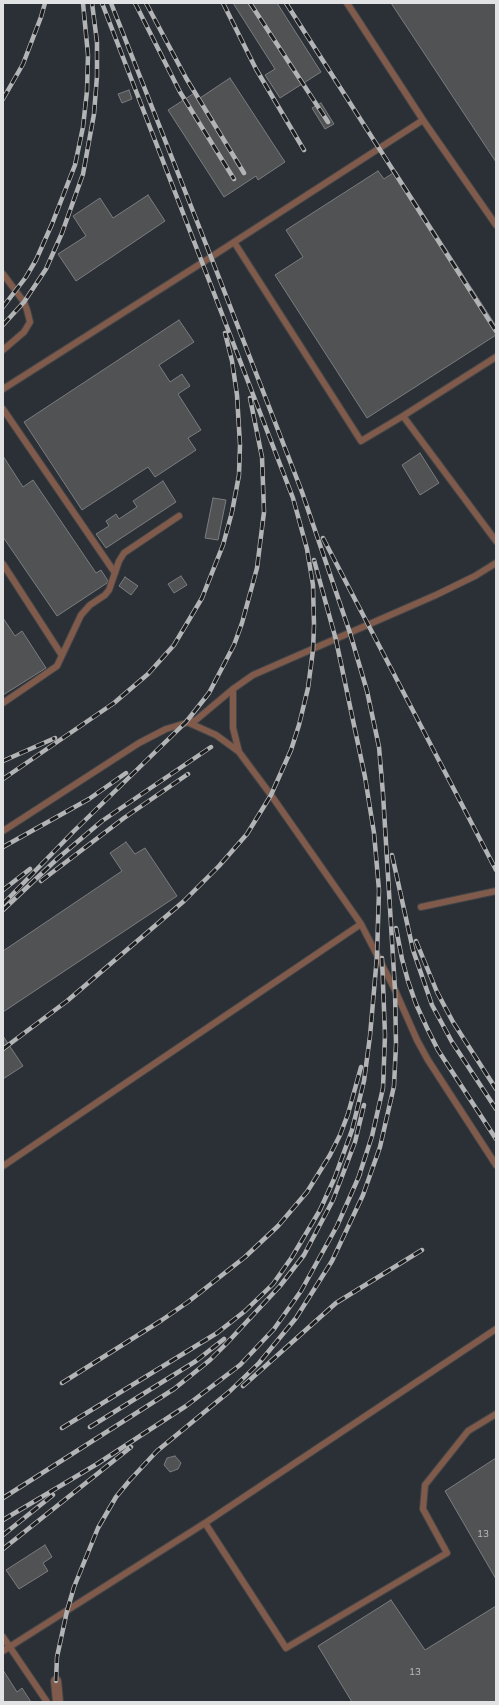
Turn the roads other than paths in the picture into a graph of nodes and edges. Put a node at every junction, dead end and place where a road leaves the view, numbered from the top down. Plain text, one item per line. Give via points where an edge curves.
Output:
1 (347, 3) edge
2 (423, 120) junction
3 (496, 224) edge
4 (234, 242) junction
5 (3, 274) edge
6 (3, 350) edge
7 (496, 357) edge
8 (3, 389) edge
9 (3, 409) edge
10 (403, 416) junction
11 (179, 516) dead end
12 (496, 541) edge
13 (496, 563) edge
14 (3, 564) edge
15 (115, 573) junction
16 (62, 654) junction
17 (232, 689) junction
18 (3, 703) edge
19 (186, 722) junction
20 (239, 752) junction
21 (3, 832) edge
22 (496, 891) edge
23 (421, 907) dead end
24 (361, 924) junction
25 (496, 1165) edge
26 (3, 1166) edge
27 (496, 1329) edge
28 (496, 1414) edge
29 (205, 1524) junction
30 (3, 1637) edge
31 (6, 1649) edge
32 (56, 1681) dead end
33 (47, 1702) edge
34 (58, 1702) edge

1 - 2 lane
2 - 3 lane
2 - 4 lane
4 - 8 lane
4 - 10 lane via 361,441
5 - 6 lane via 24,302 30,322 24,332
7 - 10 lane
9 - 15 lane
10 - 12 lane
11 - 15 lane via 124,553
13 - 17 lane via 436,595 253,675
14 - 16 lane
15 - 16 lane via 105,595 81,615
16 - 18 lane via 53,670
17 - 19 lane via 202,716
17 - 20 lane via 234,728
19 - 20 lane via 216,735
19 - 21 lane via 139,743
20 - 24 lane
22 - 23 lane
24 - 25 lane via 424,1053
24 - 26 lane
27 - 29 lane
28 - 29 lane via 468,1431 426,1484 423,1509 448,1553 286,1648
29 - 31 lane
30 - 31 lane
31 - 33 lane
32 - 34 street

